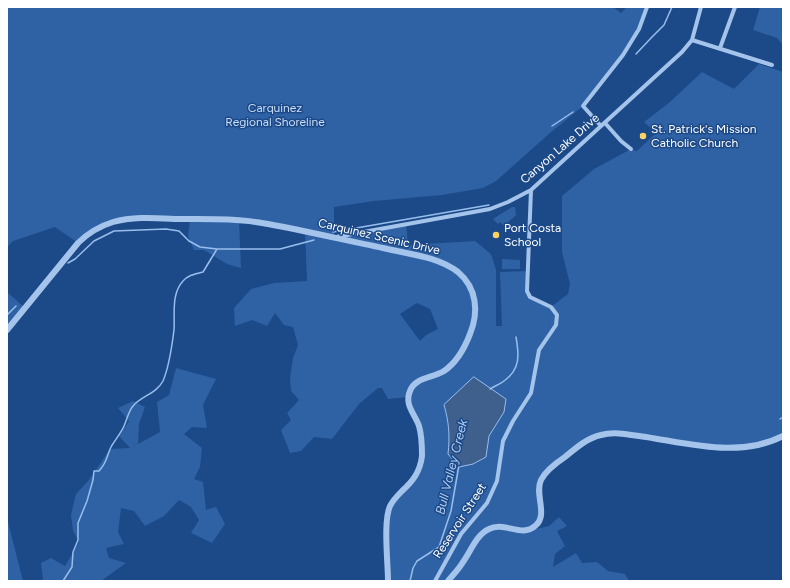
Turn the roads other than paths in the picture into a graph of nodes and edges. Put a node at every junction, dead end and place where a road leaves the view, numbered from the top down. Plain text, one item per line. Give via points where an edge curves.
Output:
1 (647, 7) edge
2 (701, 7) edge
3 (734, 7) edge
4 (692, 40) junction
5 (720, 48) junction
6 (772, 65) dead end
7 (603, 125) junction
8 (631, 149) dead end
9 (531, 190) junction
10 (334, 237) junction
11 (7, 330) edge
12 (783, 436) edge
13 (388, 581) edge
14 (435, 581) edge
15 (448, 581) edge

1 - 7 street via 639,29 623,55 583,106
2 - 4 street, Canyon Lake Drive
3 - 5 street
4 - 5 street
4 - 7 street, Canyon Lake Drive
5 - 6 street
7 - 8 street
7 - 9 street, Canyon Lake Drive
9 - 10 street, Canyon Lake Drive via 490,209
9 - 14 street, Reservoir Street via 527,291 530,297 551,307 557,315 556,325 539,350 531,393 503,441 497,481 487,503 461,534
10 - 11 street, Carquinez Scenic Drive via 234,220 143,218 112,222 94,230 78,243
10 - 13 street, Carquinez Scenic Drive via 441,263 463,277 476,303 476,313 468,340 456,359 444,371 417,382 409,392 409,407 420,429 422,456 420,469 414,479 389,506
12 - 15 street via 756,446 736,448 623,434 594,437 564,457 544,475 539,488 541,515 537,525 523,530 498,526 488,529 478,537 463,563

